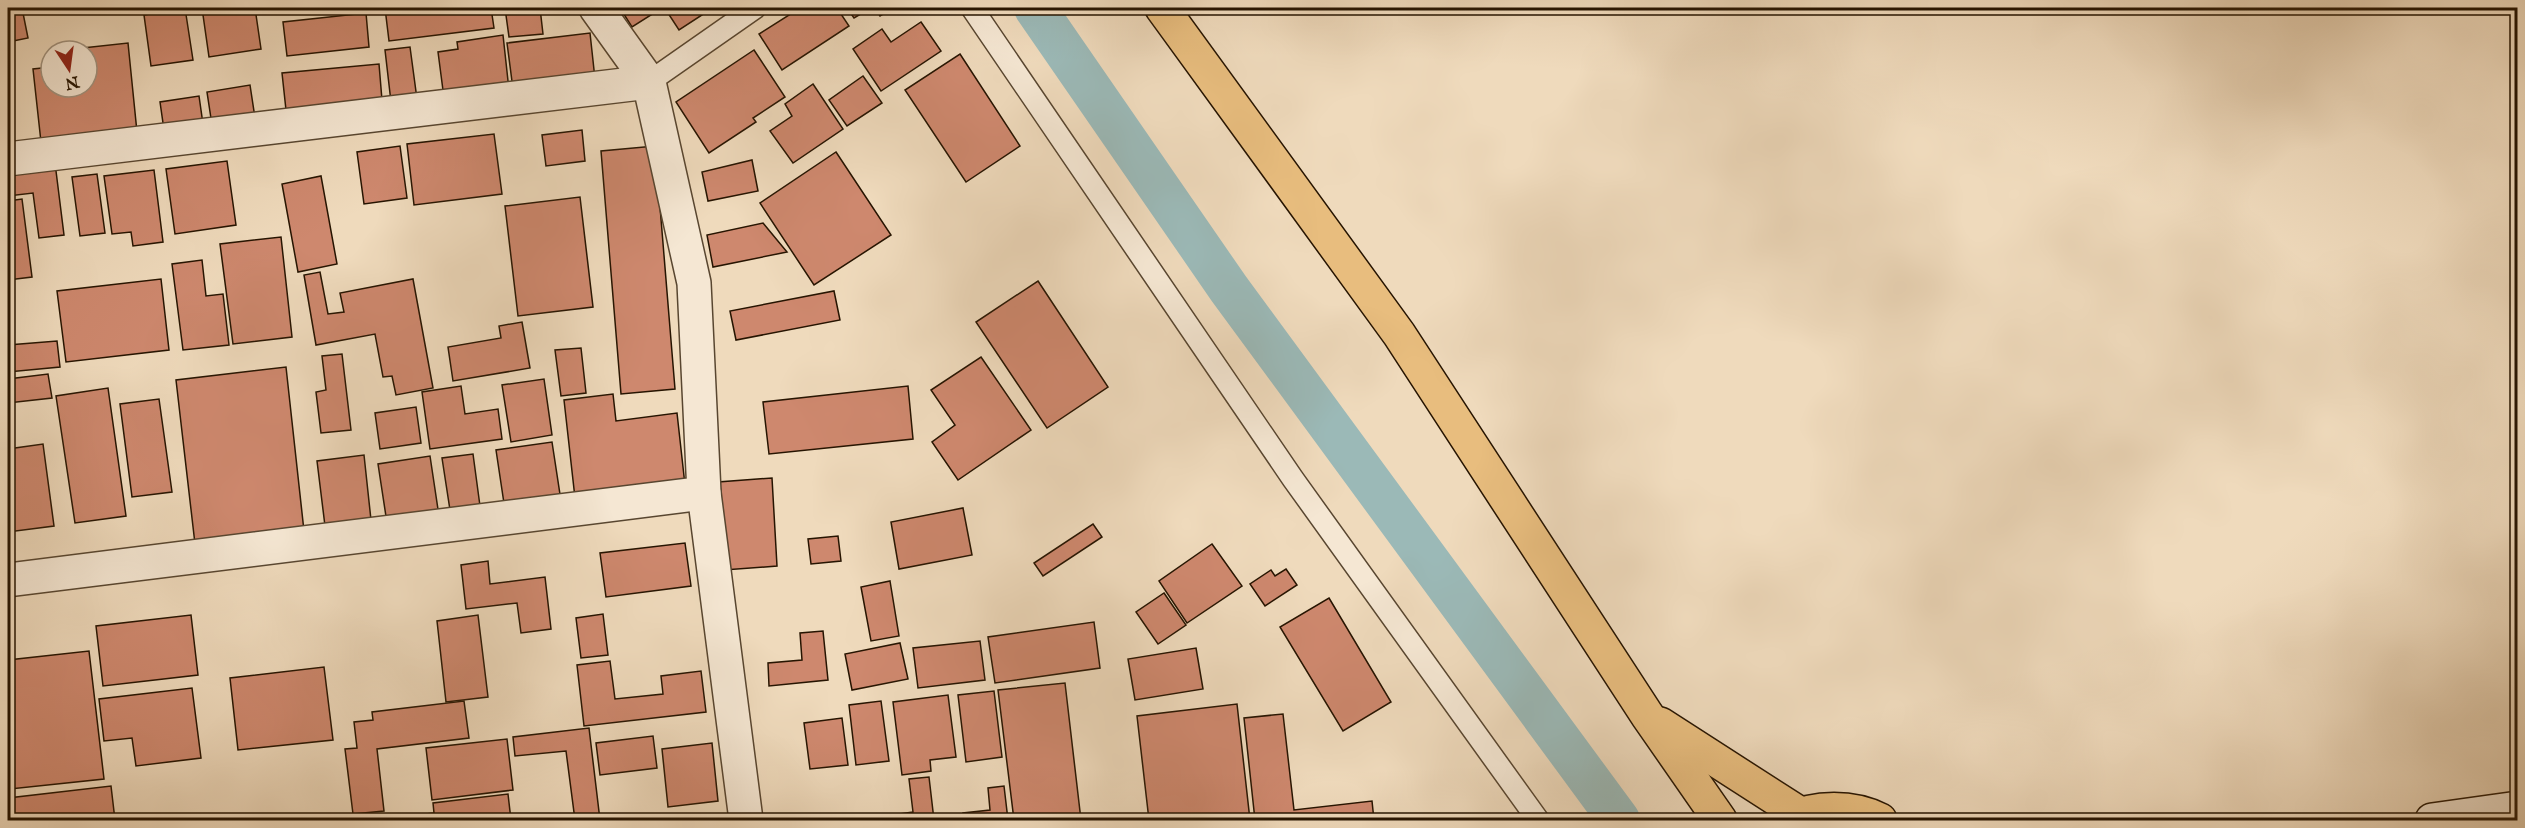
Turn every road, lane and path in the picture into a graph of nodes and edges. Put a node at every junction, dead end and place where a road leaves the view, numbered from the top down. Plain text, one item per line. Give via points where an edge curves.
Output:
1 (596, 8) edge
2 (755, 8) edge
3 (972, 8) edge
4 (1162, 8) edge
5 (649, 82) junction
6 (8, 159) edge
7 (704, 493) junction
8 (8, 580) edge
9 (1647, 715) junction
10 (2517, 808) edge
11 (1794, 817) edge
12 (746, 820) edge
13 (1538, 820) edge
14 (1720, 820) edge
15 (1880, 820) edge
16 (2432, 820) edge

1 - 5 street
2 - 5 lane
3 - 13 lane via 1293,479
4 - 9 highway via 1399,334
5 - 6 street
5 - 7 street via 694,283
7 - 8 street
7 - 12 street
9 - 11 highway
9 - 14 highway
10 - 16 street
11 - 15 highway via 1834,809 1868,814

